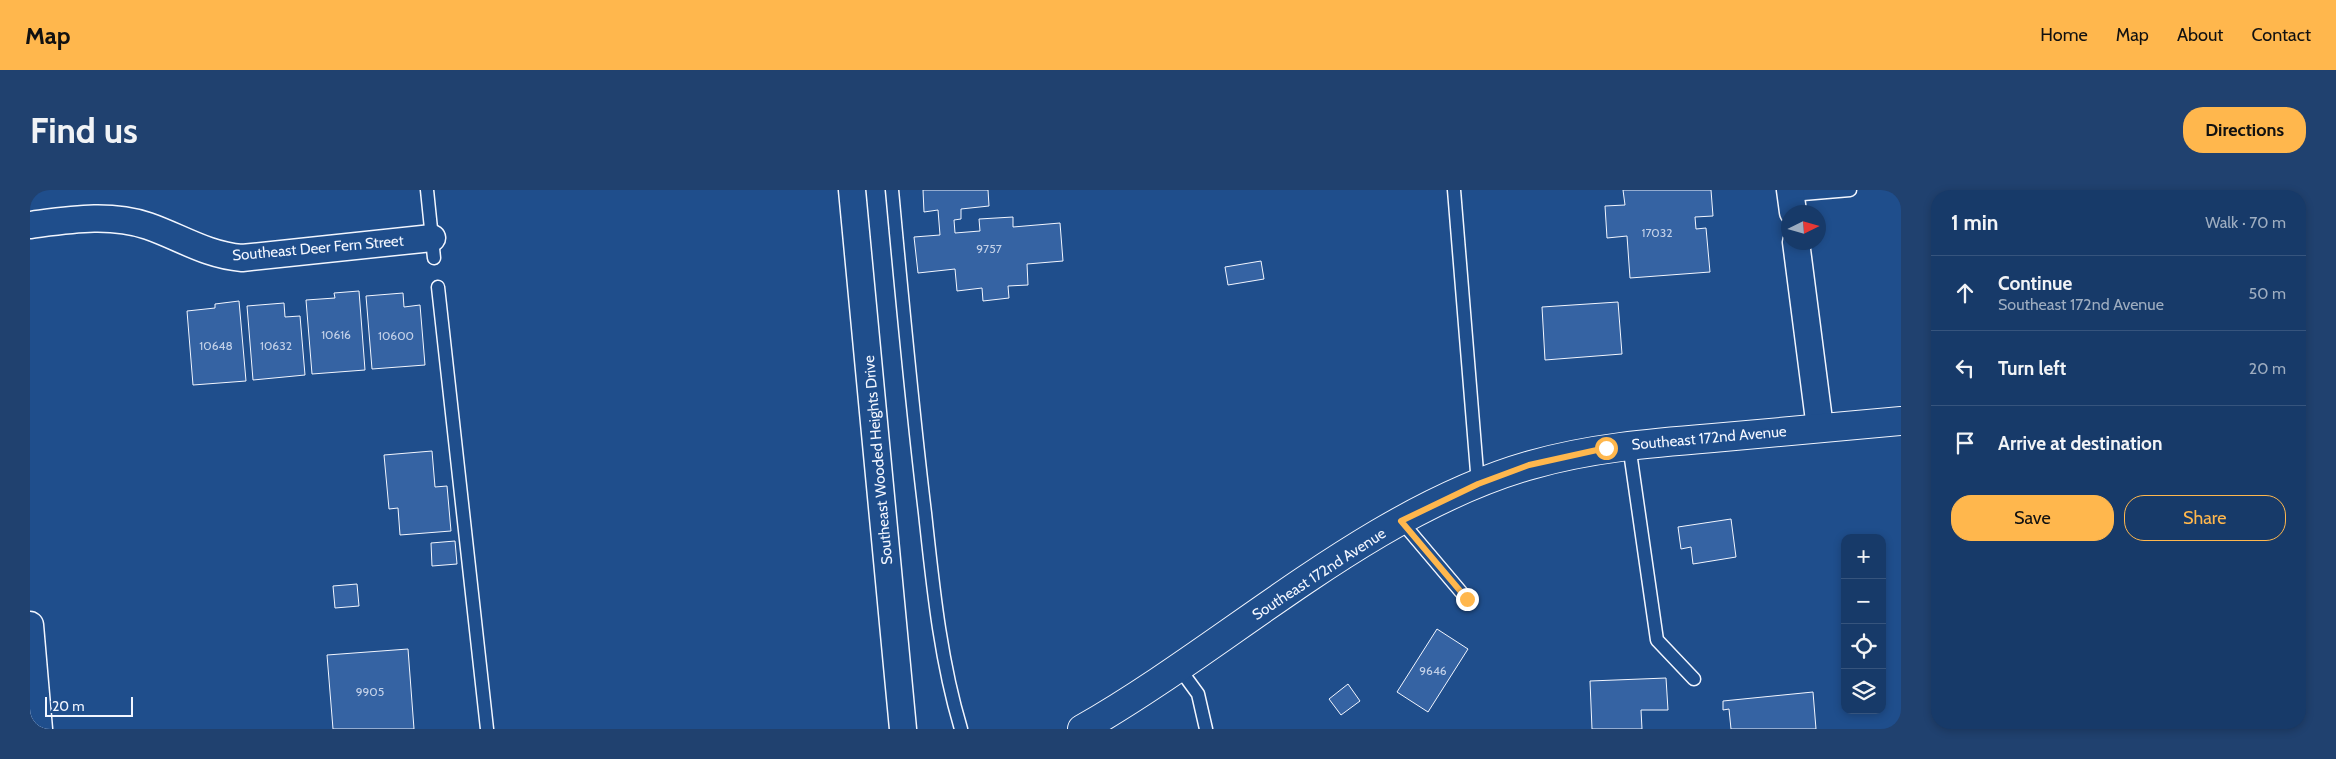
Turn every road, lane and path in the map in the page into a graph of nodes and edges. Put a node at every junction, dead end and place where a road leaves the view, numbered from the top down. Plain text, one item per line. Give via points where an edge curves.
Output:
1 (427, 190) edge
2 (852, 190) edge
3 (892, 190) edge
4 (1454, 190) edge
5 (1850, 190) edge
6 (1791, 199) edge
7 (30, 225) edge
8 (433, 248) joint
9 (1797, 250) edge
10 (438, 286) dead end
11 (1901, 421) edge
12 (1820, 428) junction
13 (1629, 445) junction
14 (1478, 484) junction
15 (1401, 521) junction
16 (1467, 599) dead end
17 (30, 625) edge
18 (1179, 668) junction
19 (1694, 679) dead end
20 (38, 729) edge
21 (487, 729) edge
22 (903, 729) edge
23 (962, 729) edge
24 (1082, 729) edge
25 (1206, 729) edge

1 - 8 lane
2 - 22 street, Southeast Wooded Heights Drive
3 - 23 lane via 939,629 951,695
4 - 14 lane
5 - 6 lane
7 - 8 street, Southeast Deer Fern Street via 82,218 122,221 148,226 203,250 242,258
9 - 12 street
10 - 21 lane
11 - 12 main road, Southeast 172nd Avenue
12 - 13 main road, Southeast 172nd Avenue
13 - 14 main road, Southeast 172nd Avenue via 1529,465
13 - 19 lane via 1657,640
14 - 15 main road, Southeast 172nd Avenue
15 - 16 lane
15 - 18 main road, Southeast 172nd Avenue via 1333,562
17 - 20 street
18 - 24 main road, Southeast 172nd Avenue
18 - 25 lane via 1198,694

